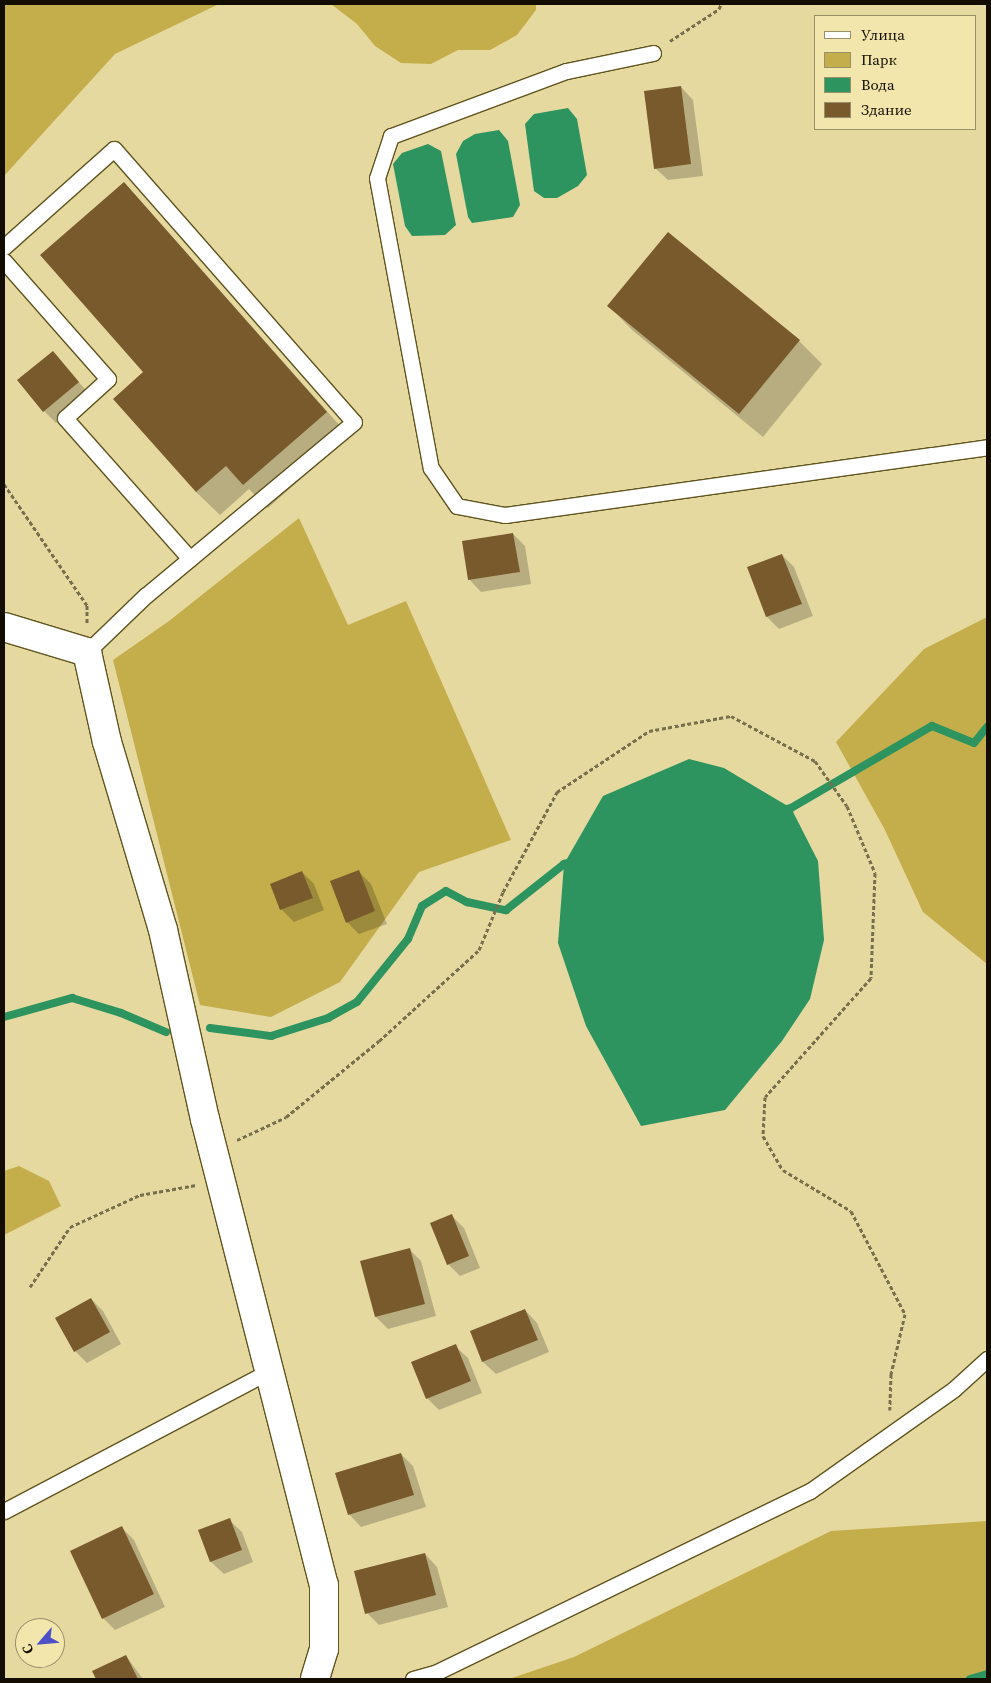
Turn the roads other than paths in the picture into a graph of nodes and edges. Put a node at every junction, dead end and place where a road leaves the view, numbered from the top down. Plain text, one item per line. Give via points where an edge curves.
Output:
1 (653, 53) road end
2 (4, 247) edge
3 (4, 262) edge
4 (987, 448) edge
5 (190, 559) junction
6 (4, 627) edge
7 (87, 652) junction
8 (987, 1359) edge
9 (270, 1371) junction
10 (4, 1511) edge
11 (315, 1679) edge
12 (413, 1679) edge

1 - 4 lane via 566,71 391,136 377,178 431,468 457,506 505,515
2 - 5 lane via 114,150 354,422
3 - 5 lane via 108,379 65,418
5 - 7 lane via 146,595
6 - 7 street
7 - 9 street via 107,742 163,930 221,1180
8 - 12 lane via 954,1389 810,1492 438,1672
9 - 10 lane
9 - 11 street via 324,1585 324,1649

